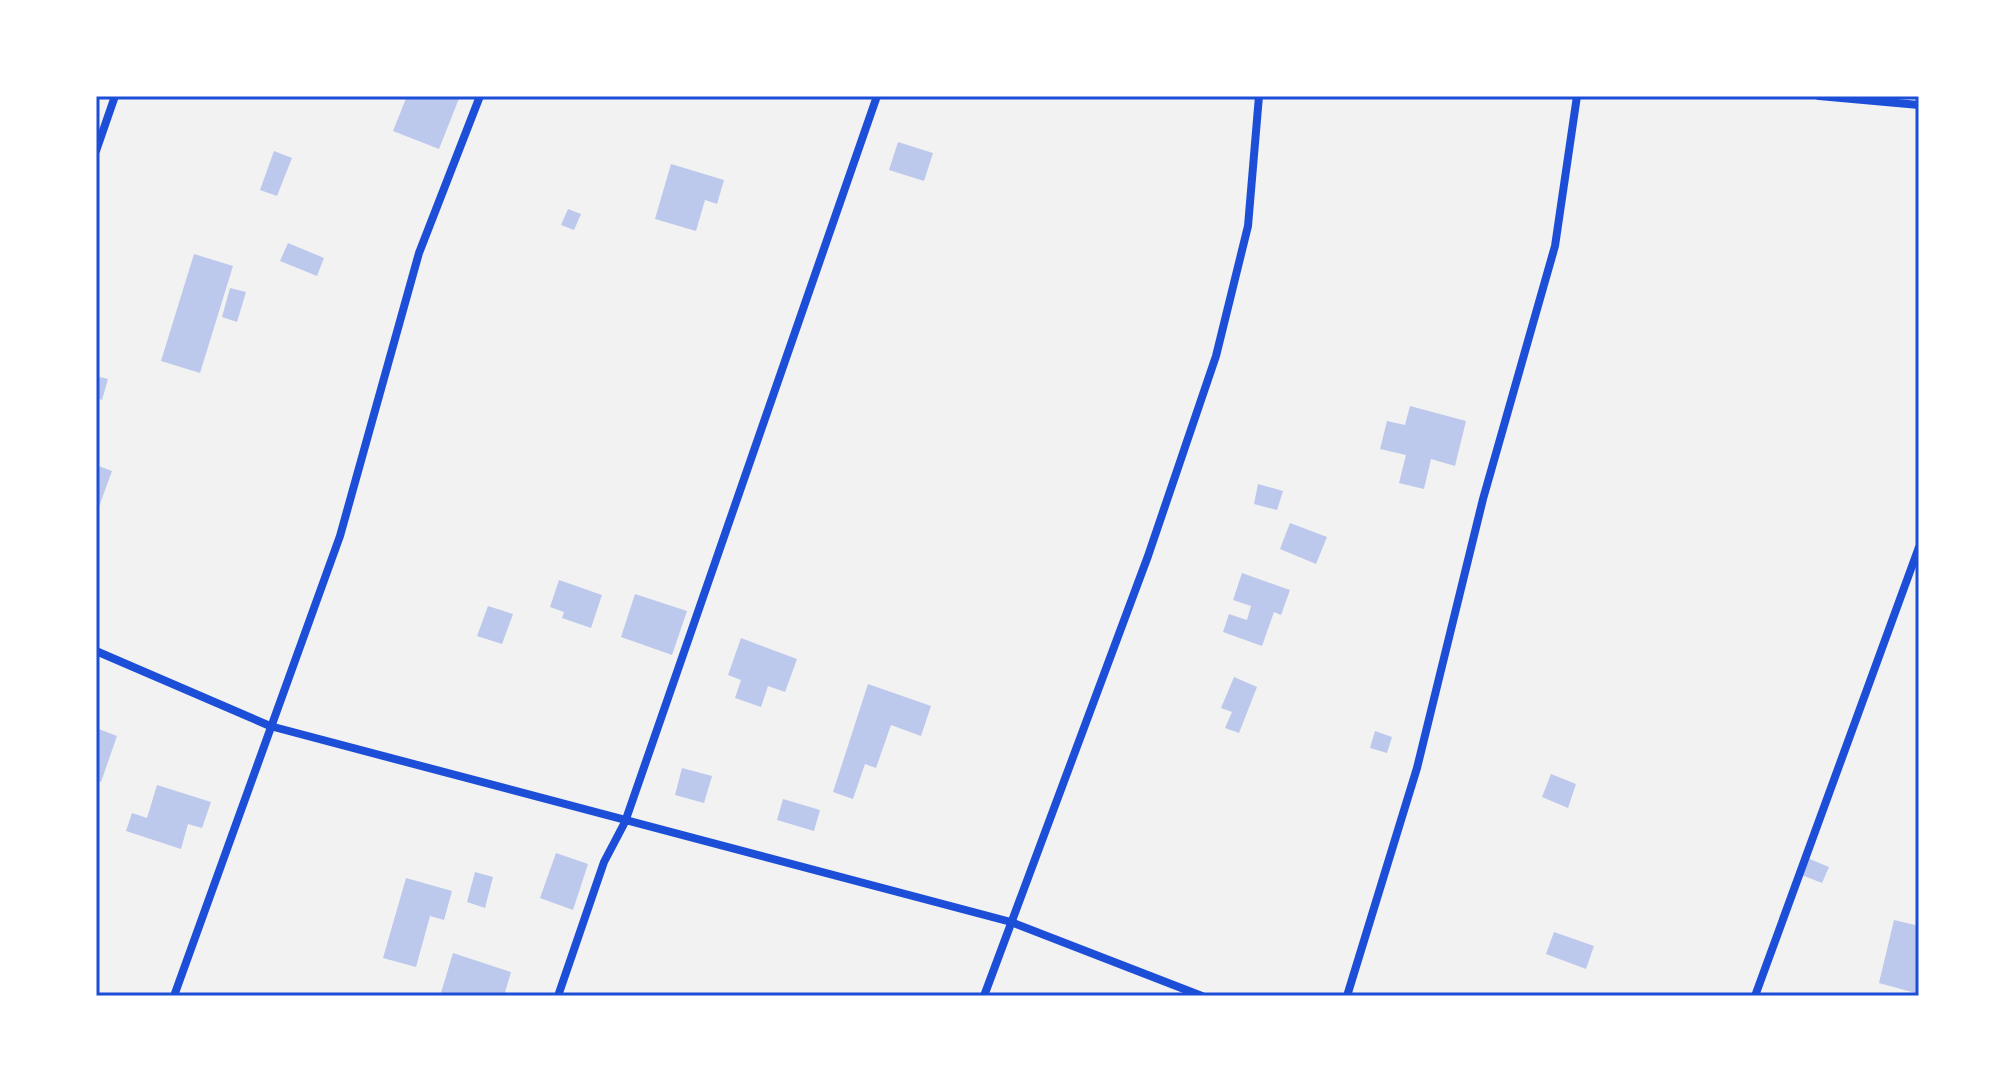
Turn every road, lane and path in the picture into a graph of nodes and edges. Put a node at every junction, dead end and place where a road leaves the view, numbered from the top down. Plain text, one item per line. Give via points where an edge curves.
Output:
1 (115, 96) edge
2 (480, 96) edge
3 (877, 96) edge
4 (1259, 96) edge
5 (1577, 96) edge
6 (1819, 96) edge
7 (1919, 105) edge
8 (96, 151) edge
9 (1919, 547) edge
10 (96, 651) edge
11 (270, 726) junction
12 (625, 822) junction
13 (1011, 922) junction
14 (174, 996) edge
15 (558, 996) edge
16 (984, 996) edge
17 (1202, 996) edge
18 (1347, 996) edge
19 (1755, 996) edge

1 - 8 street
2 - 11 street via 419,253 340,536
3 - 12 street
4 - 13 street via 1248,226 1216,356 1148,556
5 - 18 street via 1555,246 1483,499 1417,768
6 - 7 street
9 - 19 street
10 - 11 street
11 - 12 street
11 - 14 street
12 - 13 street
12 - 15 street via 604,862
13 - 16 street
13 - 17 street

